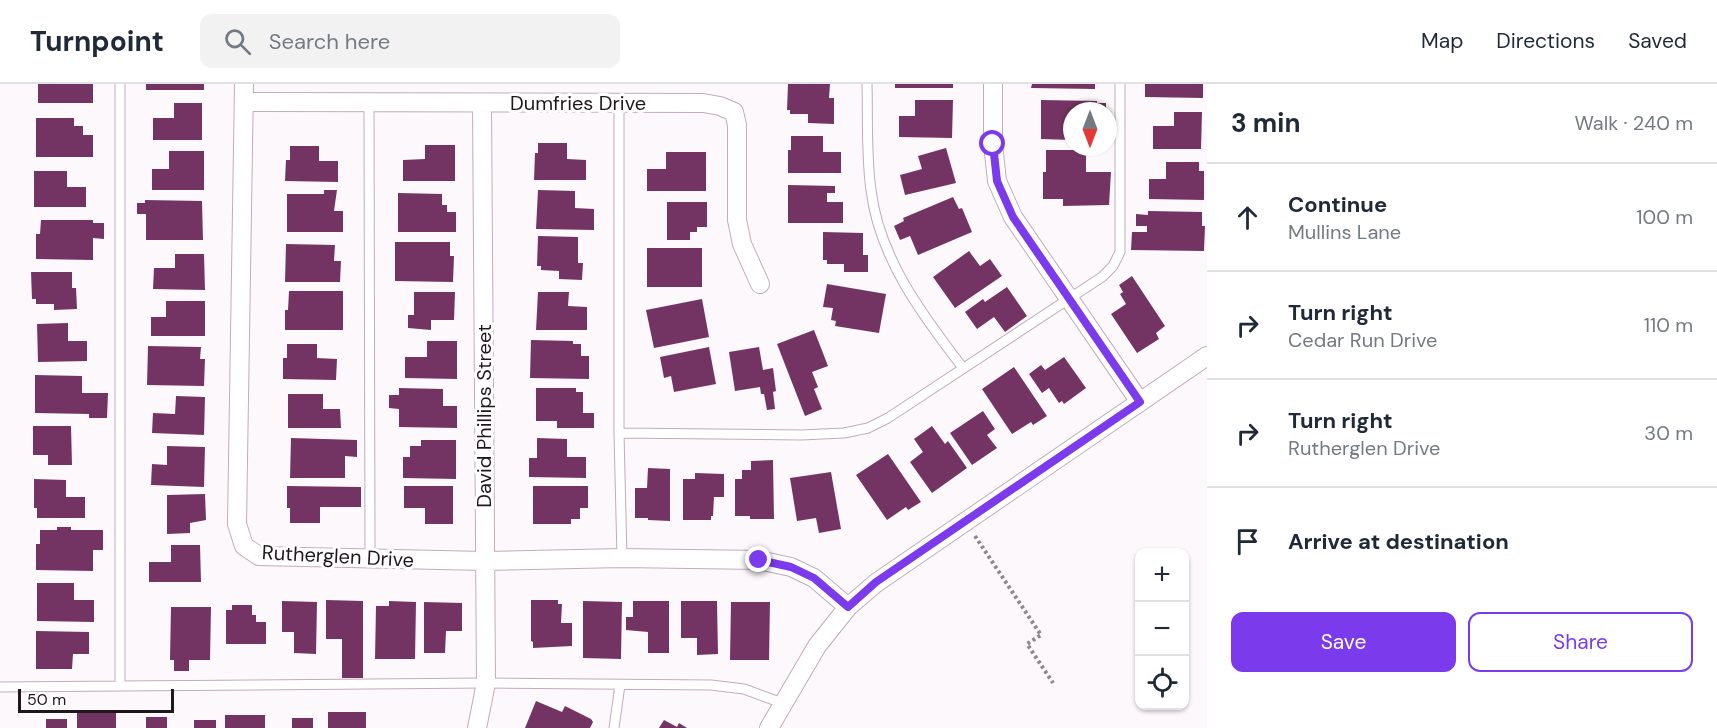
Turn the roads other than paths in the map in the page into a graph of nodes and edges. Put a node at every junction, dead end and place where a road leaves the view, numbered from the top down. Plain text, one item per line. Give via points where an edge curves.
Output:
1 (120, 84) edge
2 (867, 84) edge
3 (993, 84) edge
4 (1120, 84) edge
5 (244, 93) edge
6 (369, 103) junction
7 (482, 103) junction
8 (619, 103) junction
9 (760, 284) dead end
10 (1070, 299) junction
11 (1207, 356) edge
12 (963, 368) junction
13 (1140, 402) junction
14 (619, 433) junction
15 (370, 558) junction
16 (622, 558) junction
17 (485, 561) junction
18 (848, 607) junction
19 (486, 683) junction
20 (620, 685) junction
21 (120, 686) junction
22 (0, 687) edge
23 (782, 704) junction
24 (477, 728) edge
25 (614, 728) edge
26 (769, 728) edge

1 - 21 lane
2 - 12 lane via 871,192 884,239 908,291
3 - 10 street via 997,181 1013,217
4 - 10 lane via 1120,252 1102,277
5 - 6 street, Dumfries Drive
5 - 15 street, Rutherglen Drive via 237,524 244,546 259,556
6 - 7 street, Dumfries Drive
6 - 15 lane
7 - 8 street, Dumfries Drive
7 - 17 street, David Phillips Street
8 - 9 street, Dumfries Drive via 703,103 734,112 737,220 742,244
8 - 14 lane
10 - 12 lane
10 - 13 street
11 - 13 street
12 - 14 lane via 888,418 868,428 844,433
13 - 18 street via 876,582
14 - 16 lane
15 - 17 street, Rutherglen Drive
16 - 17 street, Rutherglen Drive
16 - 18 street, Rutherglen Drive via 759,560 791,567 814,578
17 - 19 street, David Phillips Street
18 - 23 street via 817,646
19 - 20 lane
19 - 21 lane
19 - 24 street, David Phillips Street
20 - 23 lane via 711,685 744,689
20 - 25 lane
21 - 22 lane
23 - 26 street

